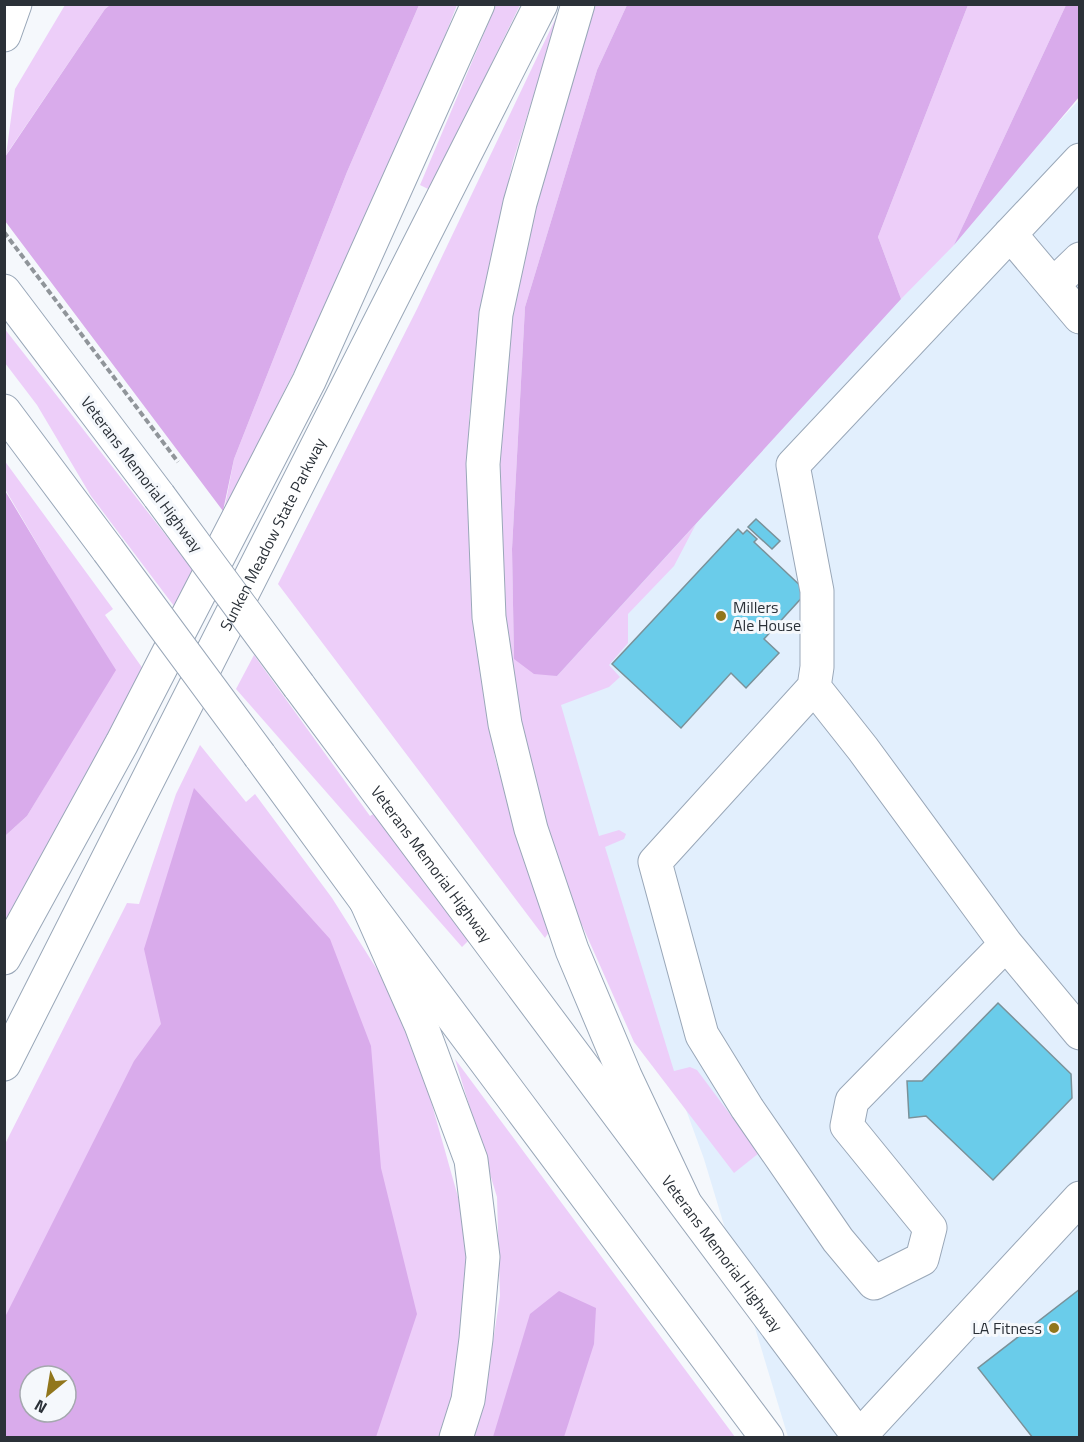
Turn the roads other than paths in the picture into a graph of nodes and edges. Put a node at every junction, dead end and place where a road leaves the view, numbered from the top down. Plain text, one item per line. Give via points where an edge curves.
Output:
1 (15, 4) edge
2 (478, 4) edge
3 (541, 4) edge
4 (578, 4) edge
5 (4, 35) edge
6 (1080, 160) edge
7 (1010, 234) junction
8 (1080, 259) edge
9 (1053, 285) junction
10 (4, 291) edge
11 (1080, 317) edge
12 (4, 411) edge
13 (814, 687) junction
14 (366, 902) junction
15 (1006, 944) junction
16 (4, 958) edge
17 (1080, 1033) edge
18 (4, 1064) edge
19 (1080, 1198) edge
20 (684, 1201) junction
21 (456, 1437) edge
22 (767, 1437) edge
23 (859, 1437) edge

1 - 5 main road
2 - 16 main road via 309,381 122,743
3 - 18 main road, Sunken Meadow State Parkway
4 - 20 main road via 520,203 496,314 483,464 489,618 505,724 538,851 576,960
6 - 7 main road
7 - 9 main road
7 - 13 main road via 793,465 817,591
8 - 9 main road
9 - 11 main road
10 - 20 main road, Veterans Memorial Highway, bridge
12 - 14 main road, bridge
13 - 15 main road
13 - 15 main road via 655,862 702,1035 832,1231 874,1283 922,1259 930,1228 847,1126 852,1101
14 - 21 main road via 421,1025 471,1160 483,1257 468,1400
14 - 22 main road
15 - 17 main road
19 - 23 main road
20 - 23 main road, Veterans Memorial Highway

